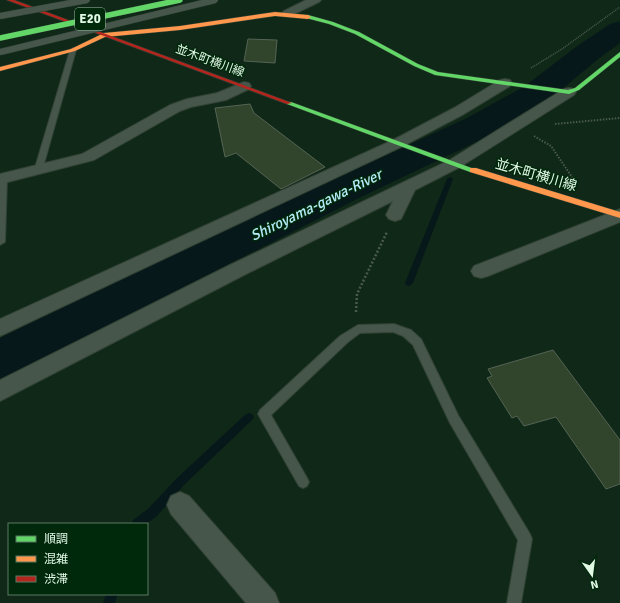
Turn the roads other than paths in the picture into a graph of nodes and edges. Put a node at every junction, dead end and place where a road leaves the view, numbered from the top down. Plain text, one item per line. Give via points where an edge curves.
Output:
1 (9, 0) edge
2 (87, 0) edge
3 (180, 0) edge
4 (215, 0) edge
5 (315, 0) edge
6 (97, 5) dead end
7 (288, 13) junction
8 (0, 16) edge
9 (0, 25) edge
10 (104, 35) junction
11 (0, 38) edge
12 (73, 50) junction
13 (0, 52) edge
14 (620, 54) edge
15 (0, 69) edge
16 (511, 83) junction
17 (244, 86) junction
18 (564, 91) junction
19 (400, 144) junction
20 (450, 162) junction
21 (38, 170) junction
22 (2, 179) edge
23 (408, 186) junction
24 (395, 215) road end
25 (620, 215) edge
26 (0, 242) edge
27 (481, 271) dead end
28 (0, 328) edge
29 (0, 391) edge
30 (303, 482) dead end
31 (180, 505) dead end
32 (265, 603) edge
33 (514, 603) edge

1 - 10 main road, 並木町横川線
2 - 8 lane, bridge
3 - 11 main road, E20, bridge
4 - 13 lane, bridge
5 - 7 street
6 - 9 main road, E20
7 - 10 main road
7 - 16 main road via 333,24 437,74
10 - 12 main road
10 - 17 main road, 並木町横川線
12 - 15 main road
12 - 21 lane
14 - 18 main road via 577,89
16 - 18 main road
16 - 19 street
17 - 19 main road, 並木町横川線
17 - 21 street via 221,97 187,103 175,108 88,157
18 - 20 street via 519,128
19 - 20 main road, 並木町横川線
19 - 28 street
20 - 23 street
20 - 25 main road, 並木町横川線
21 - 22 street
22 - 26 lane
23 - 24 street
23 - 29 street
25 - 27 street
30 - 33 lane via 264,414 358,329 394,328 407,332 417,342 454,418 525,539
31 - 32 street

